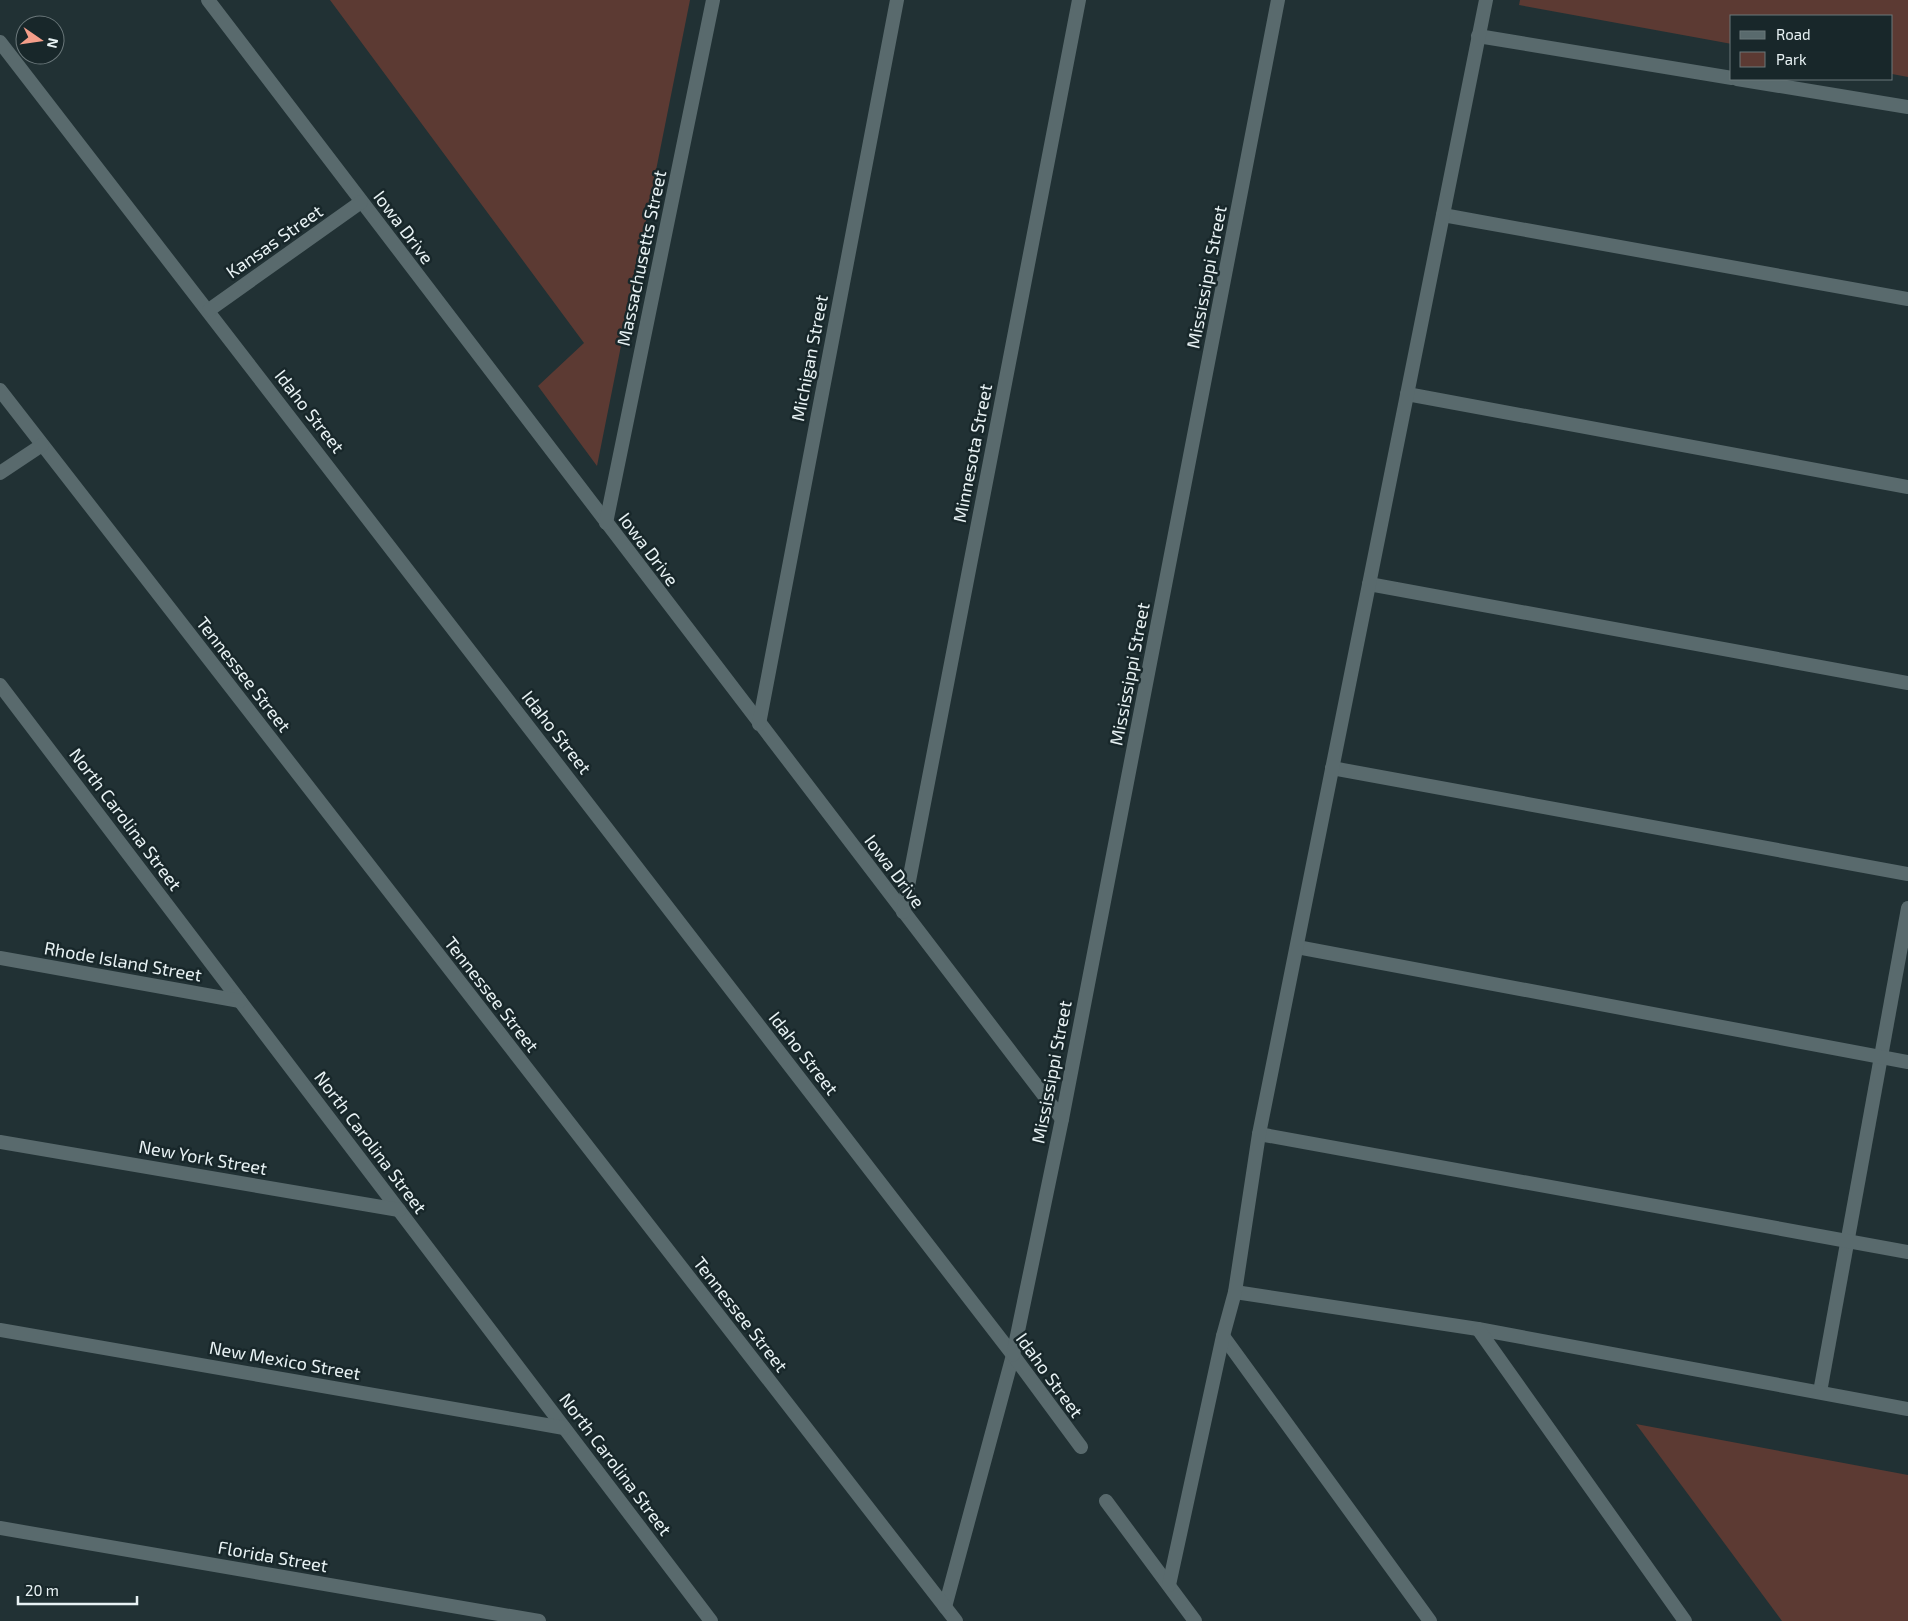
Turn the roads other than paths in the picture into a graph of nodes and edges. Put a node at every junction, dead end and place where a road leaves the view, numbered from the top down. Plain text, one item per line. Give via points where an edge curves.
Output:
1 (208, 0) edge
2 (713, 0) edge
3 (896, 0) edge
4 (1078, 0) edge
5 (1278, 0) edge
6 (1486, 0) edge
7 (1478, 36) junction
8 (0, 42) edge
9 (1730, 78) edge
10 (1743, 80) edge
11 (1908, 107) edge
12 (361, 202) junction
13 (1443, 215) junction
14 (1908, 299) edge
15 (209, 310) junction
16 (0, 390) edge
17 (1407, 394) junction
18 (42, 446) junction
19 (0, 473) edge
20 (1908, 487) edge
21 (606, 523) junction
22 (1369, 584) junction
23 (1908, 683) edge
24 (0, 685) edge
25 (758, 724) junction
26 (1332, 768) junction
27 (1908, 874) edge
28 (1908, 908) edge
29 (903, 912) junction
30 (1297, 947) junction
31 (0, 958) edge
32 (240, 1001) junction
33 (1880, 1057) junction
34 (1908, 1062) edge
35 (1062, 1119) junction
36 (1259, 1134) junction
37 (0, 1142) edge
38 (399, 1210) junction
39 (1846, 1240) junction
40 (1908, 1252) edge
41 (1236, 1292) junction
42 (1478, 1329) junction
43 (0, 1330) edge
44 (1223, 1336) junction
45 (1013, 1355) junction
46 (1820, 1392) junction
47 (1908, 1409) edge
48 (564, 1428) junction
49 (1080, 1447) dead end
50 (1106, 1501) dead end
51 (0, 1528) edge
52 (1169, 1586) junction
53 (946, 1608) junction
54 (539, 1621) edge
55 (711, 1621) edge
56 (956, 1621) edge
57 (1195, 1621) edge
58 (1430, 1621) edge
59 (1685, 1621) edge

1 - 12 street, Iowa Drive
2 - 21 street, Massachusetts Street
3 - 25 street, Michigan Street
4 - 29 street, Minnesota Street
5 - 35 street, Mississippi Street
6 - 7 street
7 - 9 street
7 - 13 street
8 - 15 street, Idaho Street
10 - 11 street
12 - 15 street, Kansas Street
12 - 21 street, Iowa Drive
13 - 14 street
13 - 17 street
15 - 45 street, Idaho Street
16 - 18 street, Tennessee Street
17 - 20 street
17 - 22 street
18 - 19 street
18 - 53 street, Tennessee Street
21 - 25 street, Iowa Drive
22 - 23 street
22 - 26 street
24 - 32 street, North Carolina Street
25 - 29 street, Iowa Drive
26 - 27 street
26 - 30 street
28 - 33 street
29 - 35 street, Iowa Drive
30 - 33 street
30 - 36 street
31 - 32 street, Rhode Island Street
32 - 38 street, North Carolina Street
33 - 34 street
33 - 39 street
35 - 45 street, Mississippi Street
36 - 39 street
36 - 41 street
37 - 38 street, New York Street
38 - 48 street, North Carolina Street
39 - 40 street
39 - 46 street
41 - 42 street
41 - 44 street
42 - 46 street
42 - 59 street
43 - 48 street, New Mexico Street
44 - 52 street
44 - 58 street
45 - 49 street, Idaho Street
45 - 53 street, Mississippi Street
46 - 47 street
48 - 55 street, North Carolina Street
50 - 52 street
51 - 54 street, Florida Street
52 - 57 street
53 - 56 street, Tennessee Street

